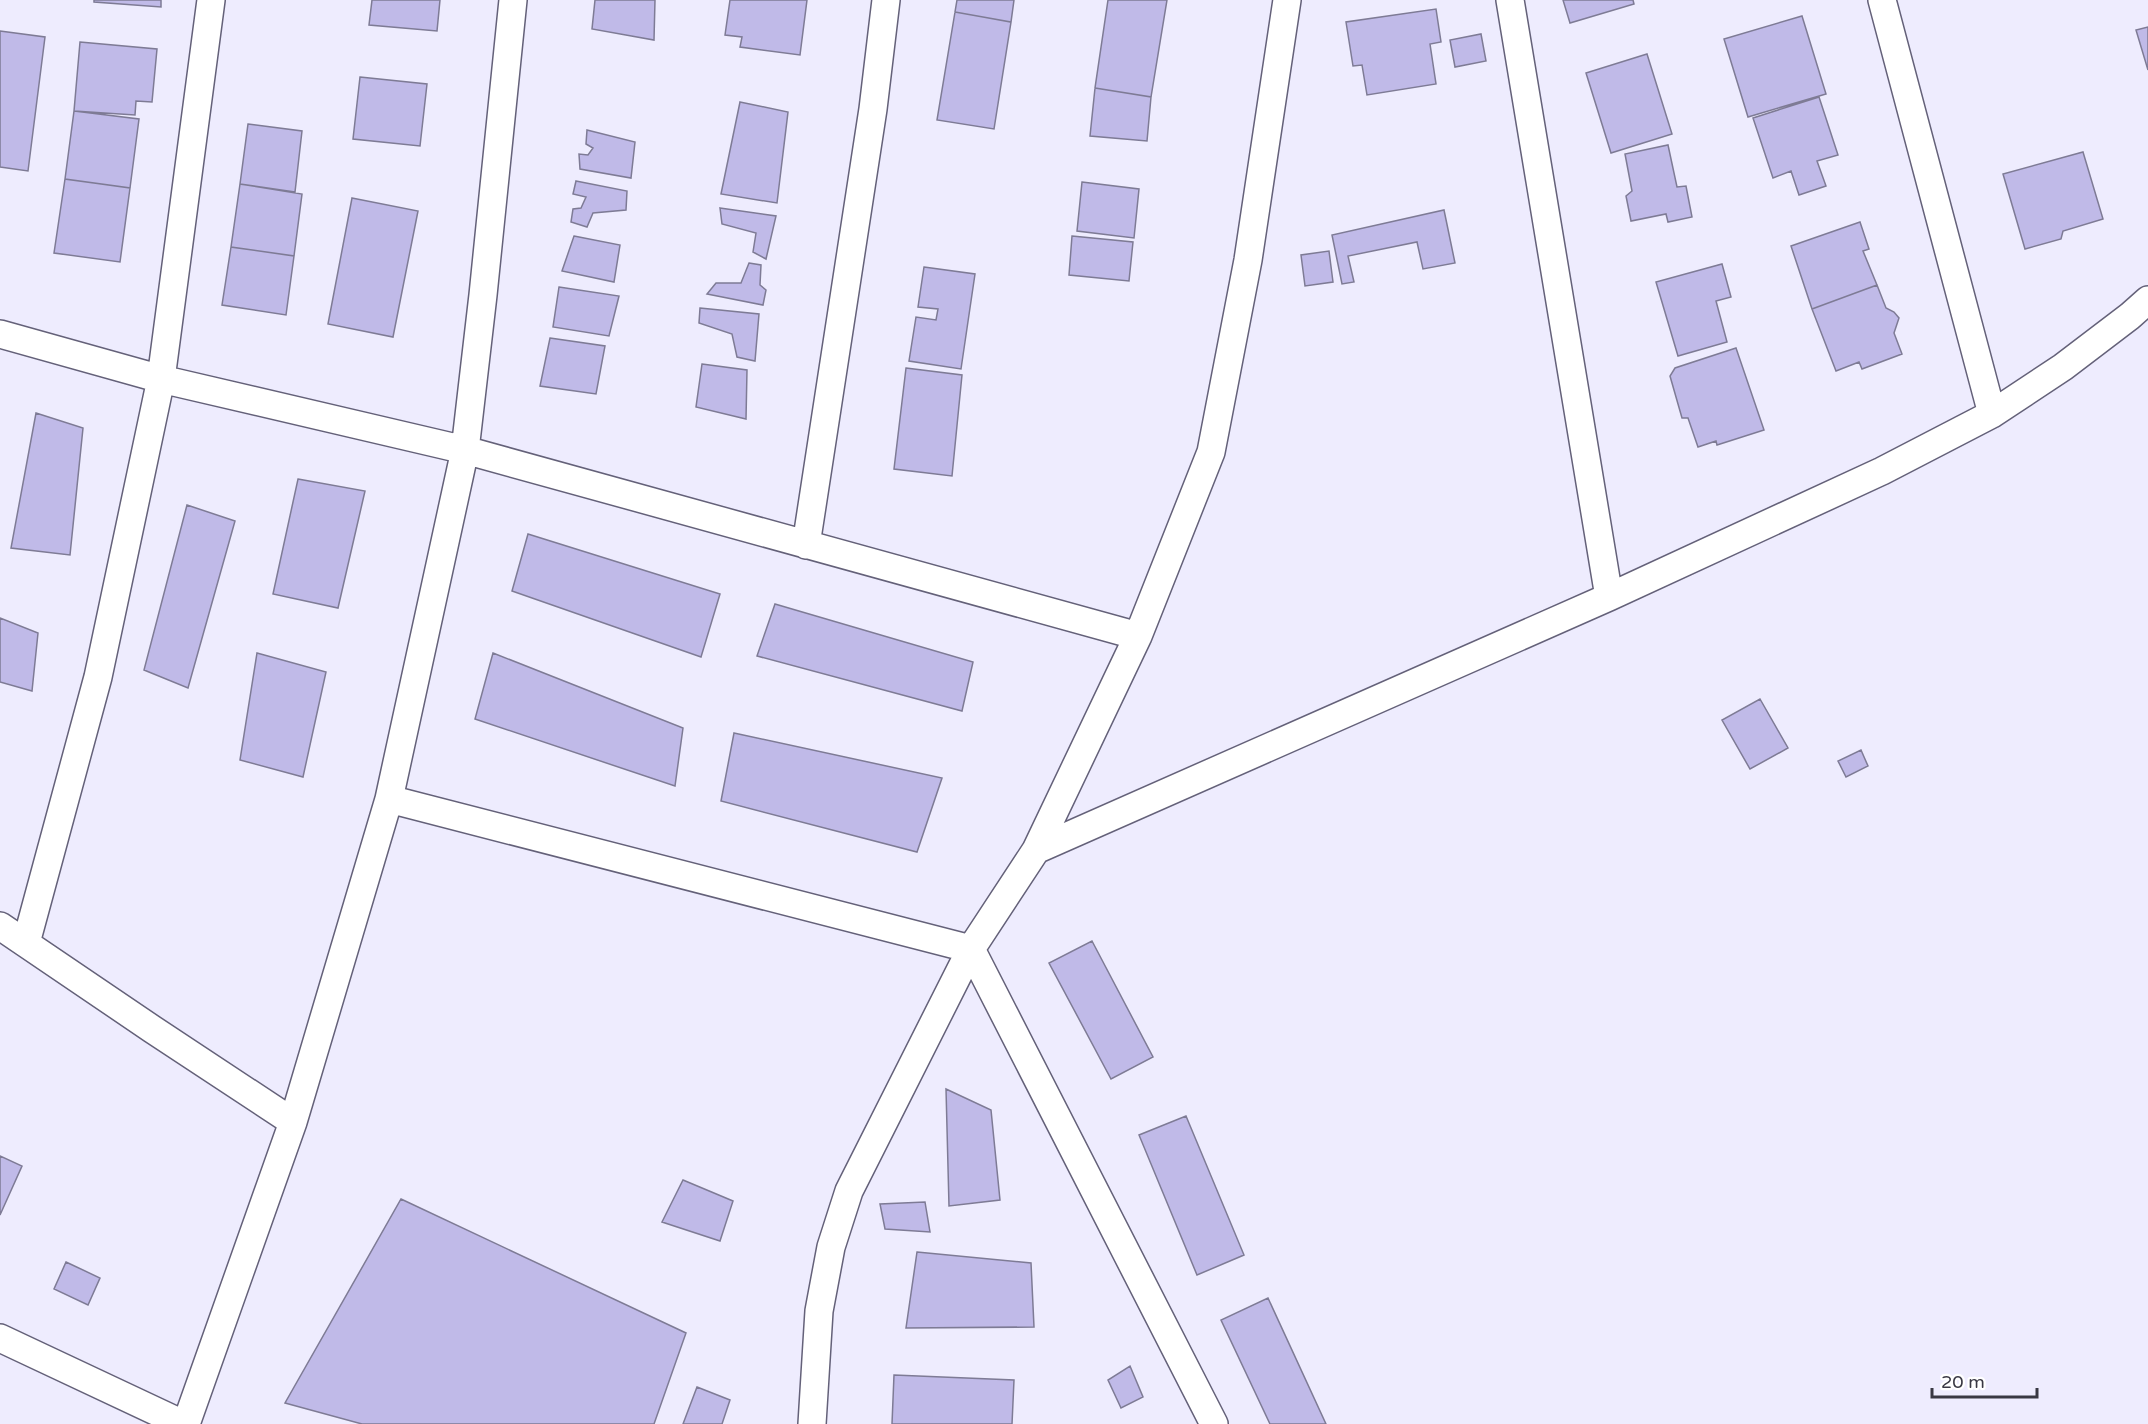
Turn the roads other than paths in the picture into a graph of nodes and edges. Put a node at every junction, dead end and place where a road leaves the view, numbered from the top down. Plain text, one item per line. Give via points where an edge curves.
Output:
1 (211, 0) edge
2 (513, 0) edge
3 (886, 0) edge
4 (1287, 0) edge
5 (1510, 0) edge
6 (1882, 0) edge
7 (2148, 300) edge
8 (0, 334) edge
9 (161, 379) junction
10 (1992, 414) junction
11 (465, 450) junction
12 (806, 545) junction
13 (1609, 597) junction
14 (1138, 636) junction
15 (389, 799) junction
16 (1036, 850) junction
17 (0, 926) edge
18 (26, 943) junction
19 (970, 949) junction
20 (293, 1122) junction
21 (0, 1338) edge
22 (184, 1424) edge
23 (812, 1424) edge
24 (1214, 1424) edge

1 - 9 street
2 - 11 street
3 - 12 street
4 - 14 street via 1248,260 1211,452
5 - 13 street
6 - 10 street
7 - 10 street via 2063,367
8 - 9 street
9 - 11 street
9 - 18 street via 98,677
10 - 13 street via 1882,471
11 - 12 street
11 - 15 street
12 - 14 street
13 - 16 street
14 - 16 street
15 - 19 street
15 - 20 street
16 - 19 street
17 - 18 street
18 - 20 street
19 - 23 street via 845,1202 831,1247 819,1311
19 - 24 street
20 - 22 street
21 - 22 street

